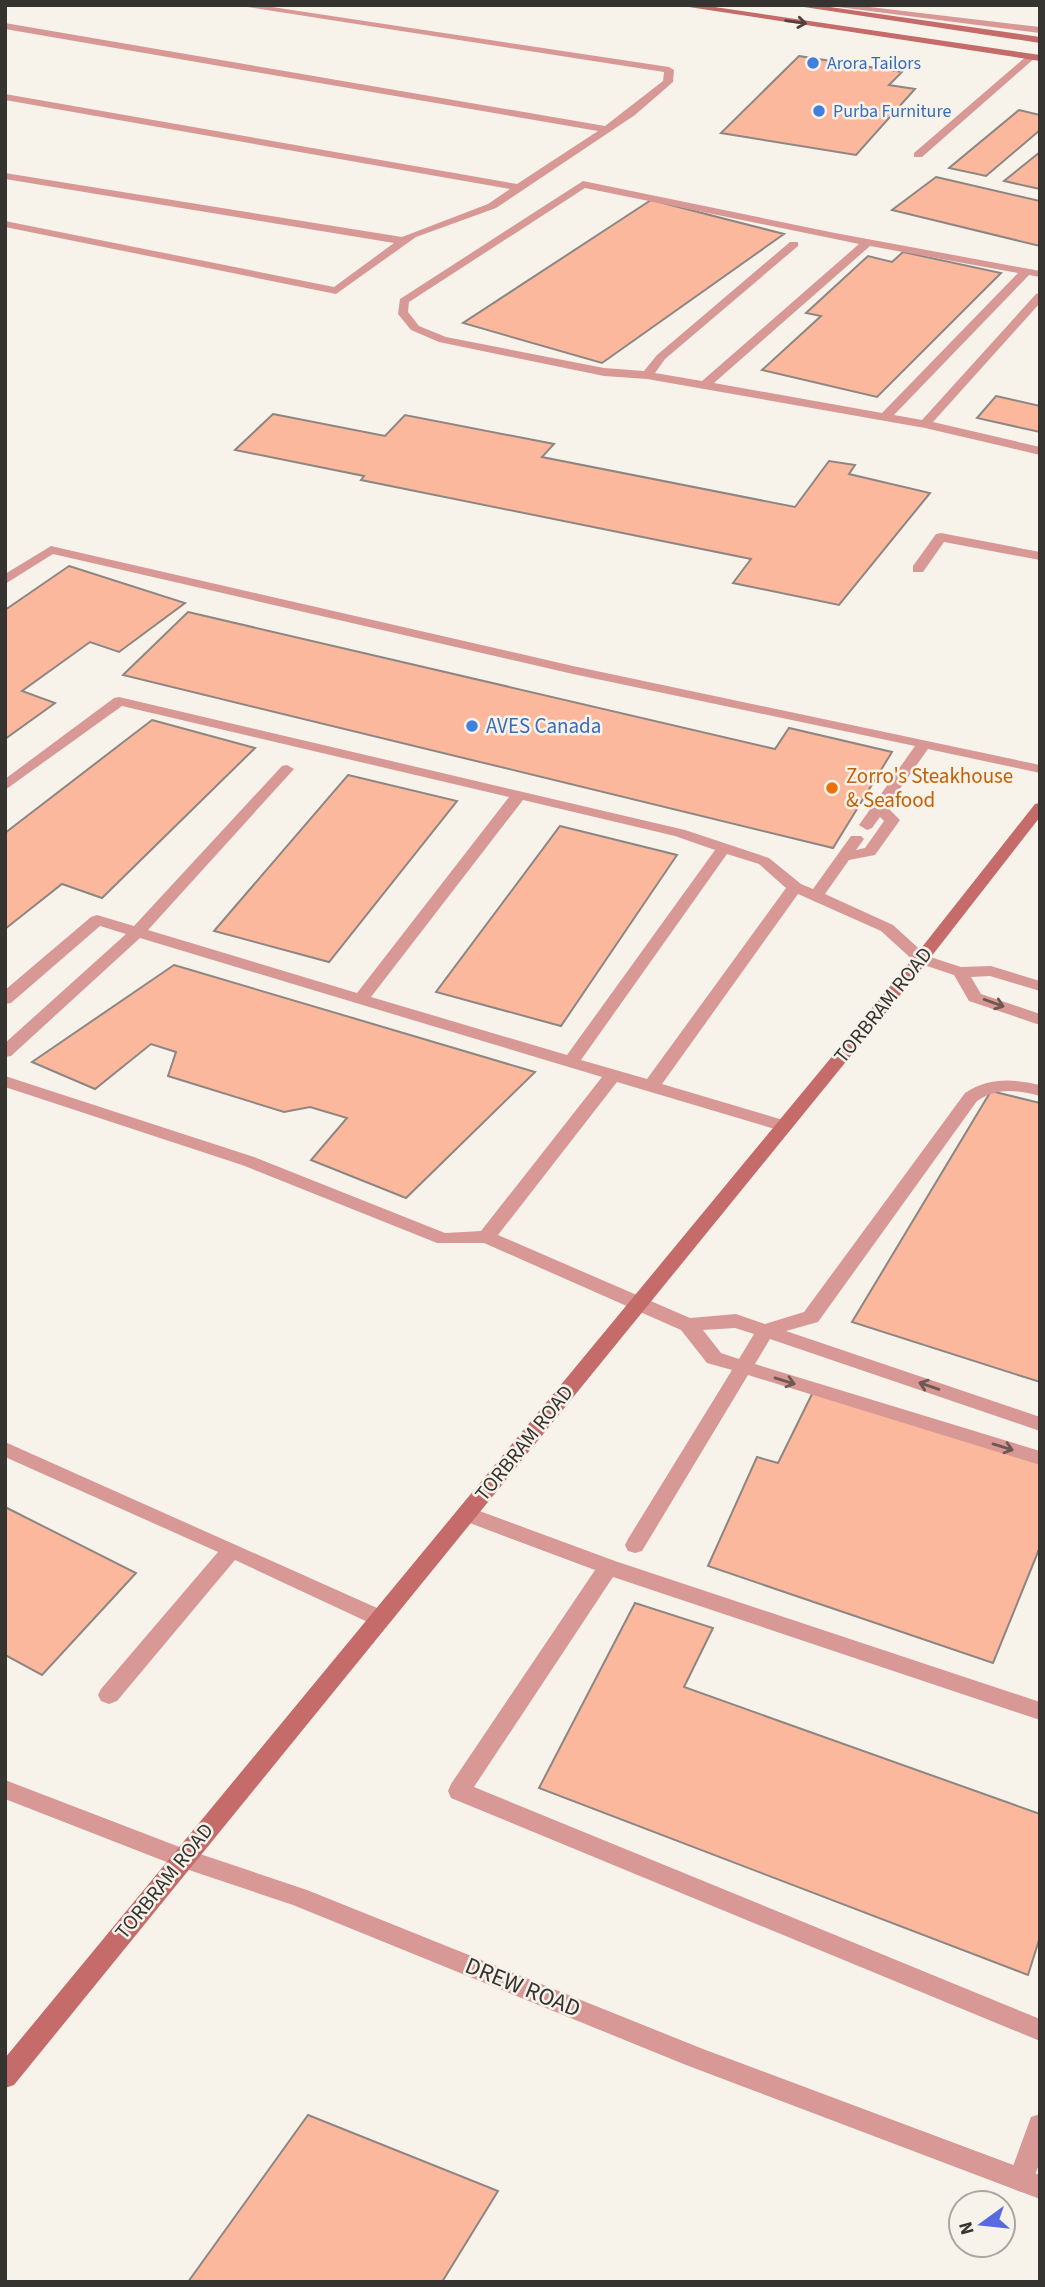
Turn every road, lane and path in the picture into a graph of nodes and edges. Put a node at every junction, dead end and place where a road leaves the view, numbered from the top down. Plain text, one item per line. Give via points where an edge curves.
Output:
1 (239, 5) edge
2 (680, 5) edge
3 (795, 5) edge
4 (827, 5) edge
5 (5, 26) edge
6 (1040, 30) edge
7 (1040, 40) edge
8 (1040, 48) edge
9 (1035, 58) edge
10 (5, 97) edge
11 (607, 129) junction
12 (918, 155) dead end
13 (5, 176) edge
14 (519, 188) junction
15 (5, 224) edge
16 (404, 241) junction
17 (868, 242) junction
18 (794, 244) dead end
19 (1027, 271) junction
20 (1040, 274) edge
21 (1040, 296) edge
22 (647, 375) junction
23 (705, 385) junction
24 (884, 417) junction
25 (925, 424) junction
26 (1040, 451) edge
27 (1040, 556) edge
28 (918, 569) dead end
29 (5, 580) edge
30 (924, 744) junction
31 (287, 769) dead end
32 (1040, 769) edge
33 (5, 786) edge
34 (519, 795) junction
35 (1040, 807) edge
36 (879, 808) junction
37 (867, 825) dead end
38 (856, 839) dead end
39 (725, 846) junction
40 (845, 856) junction
41 (796, 887) junction
42 (815, 897) junction
43 (137, 932) junction
44 (921, 959) junction
45 (960, 972) junction
46 (1040, 986) edge
47 (362, 998) junction
48 (5, 999) edge
49 (1040, 1020) edge
50 (5, 1052) edge
51 (570, 1062) junction
52 (613, 1074) junction
53 (5, 1081) edge
54 (651, 1086) junction
55 (1040, 1091) edge
56 (784, 1126) junction
57 (486, 1237) junction
58 (636, 1303) junction
59 (688, 1325) junction
60 (766, 1330) junction
61 (743, 1368) junction
62 (1040, 1424) edge
63 (5, 1449) edge
64 (1040, 1458) edge
65 (466, 1514) junction
66 (635, 1545) dead end
67 (232, 1550) junction
68 (608, 1567) junction
69 (379, 1618) junction
70 (109, 1695) dead end
71 (1040, 1711) edge
72 (5, 1789) edge
73 (182, 1858) junction
74 (1040, 2031) edge
75 (5, 2077) edge
76 (1040, 2125) edge
77 (1030, 2184) edge

1 - 11 street via 669,70 668,82
2 -> 9 main road
3 - 7 main road
4 - 6 street
5 - 11 street
8 - 9 main road
9 - 12 street
10 - 14 street
11 - 14 street
13 - 16 street
14 - 16 street via 492,206
15 - 16 street via 336,291
17 - 19 street
17 - 22 street via 583,184 404,301 402,312 415,328 443,340 604,372
17 - 23 street
18 - 22 street via 661,357
19 - 20 street
19 - 24 street
21 - 25 street
22 - 23 street
23 - 24 street
24 - 25 street
25 - 26 street
27 - 28 street via 941,537
29 - 30 street via 51,550 573,670
30 - 32 street
30 - 36 street
31 - 43 street
33 - 34 street via 119,701
34 - 39 street
34 - 47 street
35 - 44 main road, TORBRAM ROAD
36 - 37 street
36 - 40 street via 892,820 870,852
38 - 40 street
39 - 41 street via 764,861
39 - 51 street
40 - 42 street
41 - 42 street
41 - 54 street
42 - 44 street via 887,928
43 - 47 street
43 - 48 street via 97,919
43 - 50 street
44 - 45 street
44 - 56 main road, TORBRAM ROAD
45 - 46 street via 991,971
45 -> 49 street via 975,997
47 - 51 street
51 - 52 street
52 - 54 street
52 - 57 street
53 - 57 street via 248,1161 443,1239
54 - 56 street
55 - 60 street via 1012,1084 985,1086 971,1097 811,1317
56 - 58 main road, TORBRAM ROAD
57 - 58 street
58 - 59 street
58 - 65 main road, TORBRAM ROAD
59 - 60 street via 736,1321
59 - 61 street via 714,1358
60 - 61 street
62 -> 60 street
61 -> 64 street
61 - 66 street
63 - 67 street
65 - 68 street
65 - 69 main road, TORBRAM ROAD
67 - 69 street
67 - 70 street
68 - 71 street
68 - 74 street via 459,1791
69 - 73 main road, TORBRAM ROAD
72 - 73 street, DREW ROAD
73 - 75 main road, TORBRAM ROAD
73 - 77 street, DREW ROAD via 299,1897 695,2057
76 - 77 street

